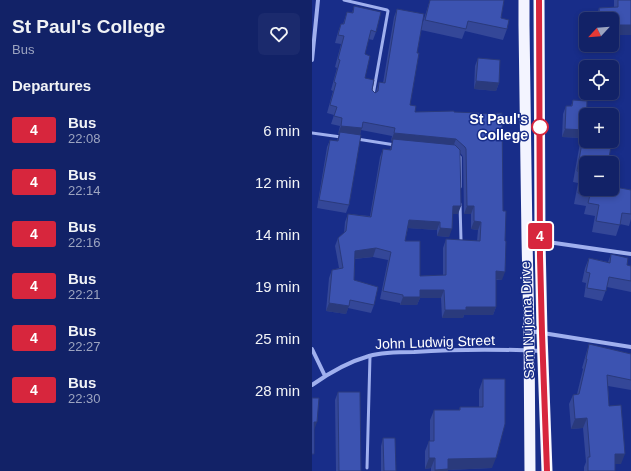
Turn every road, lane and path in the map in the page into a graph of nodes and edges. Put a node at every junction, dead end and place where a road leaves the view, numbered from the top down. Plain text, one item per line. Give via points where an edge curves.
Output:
1 (318, 0) edge
2 (344, 0) edge
3 (524, 0) edge
4 (539, 0) edge
5 (312, 60) edge
6 (372, 98) edge
7 (312, 133) edge
8 (343, 137) edge
9 (350, 138) edge
10 (396, 145) edge
11 (457, 154) edge
12 (460, 188) edge
13 (460, 203) edge
14 (527, 239) junction
15 (461, 240) edge
16 (540, 240) junction
17 (631, 254) edge
18 (529, 331) junction
19 (542, 333) junction
20 (631, 347) edge
21 (312, 349) edge
22 (529, 351) junction
23 (542, 351) junction
24 (370, 356) junction
25 (325, 376) junction
26 (312, 385) edge
27 (368, 468) dead end
28 (530, 471) edge
29 (547, 471) edge

1 - 5 street
2 - 6 lane via 388,11
3 - 14 highway, Sam Nujoma Drive
4 - 16 highway, Sam Nujoma Drive
7 - 8 lane
9 - 10 lane
11 - 12 lane via 460,157
13 - 15 lane
14 - 16 street
14 - 18 highway, Sam Nujoma Drive
16 - 17 street
16 - 19 highway, Sam Nujoma Drive
18 - 19 street
18 - 22 highway, Sam Nujoma Drive
19 - 20 street
19 - 23 highway, Sam Nujoma Drive
21 - 25 street
22 - 23 street, John Ludwig Street
22 - 24 street, John Ludwig Street via 459,350
22 - 28 highway, Sam Nujoma Drive
23 - 29 highway, Sam Nujoma Drive
24 - 25 street, John Ludwig Street via 355,360
24 - 27 lane
25 - 26 street, John Ludwig Street

